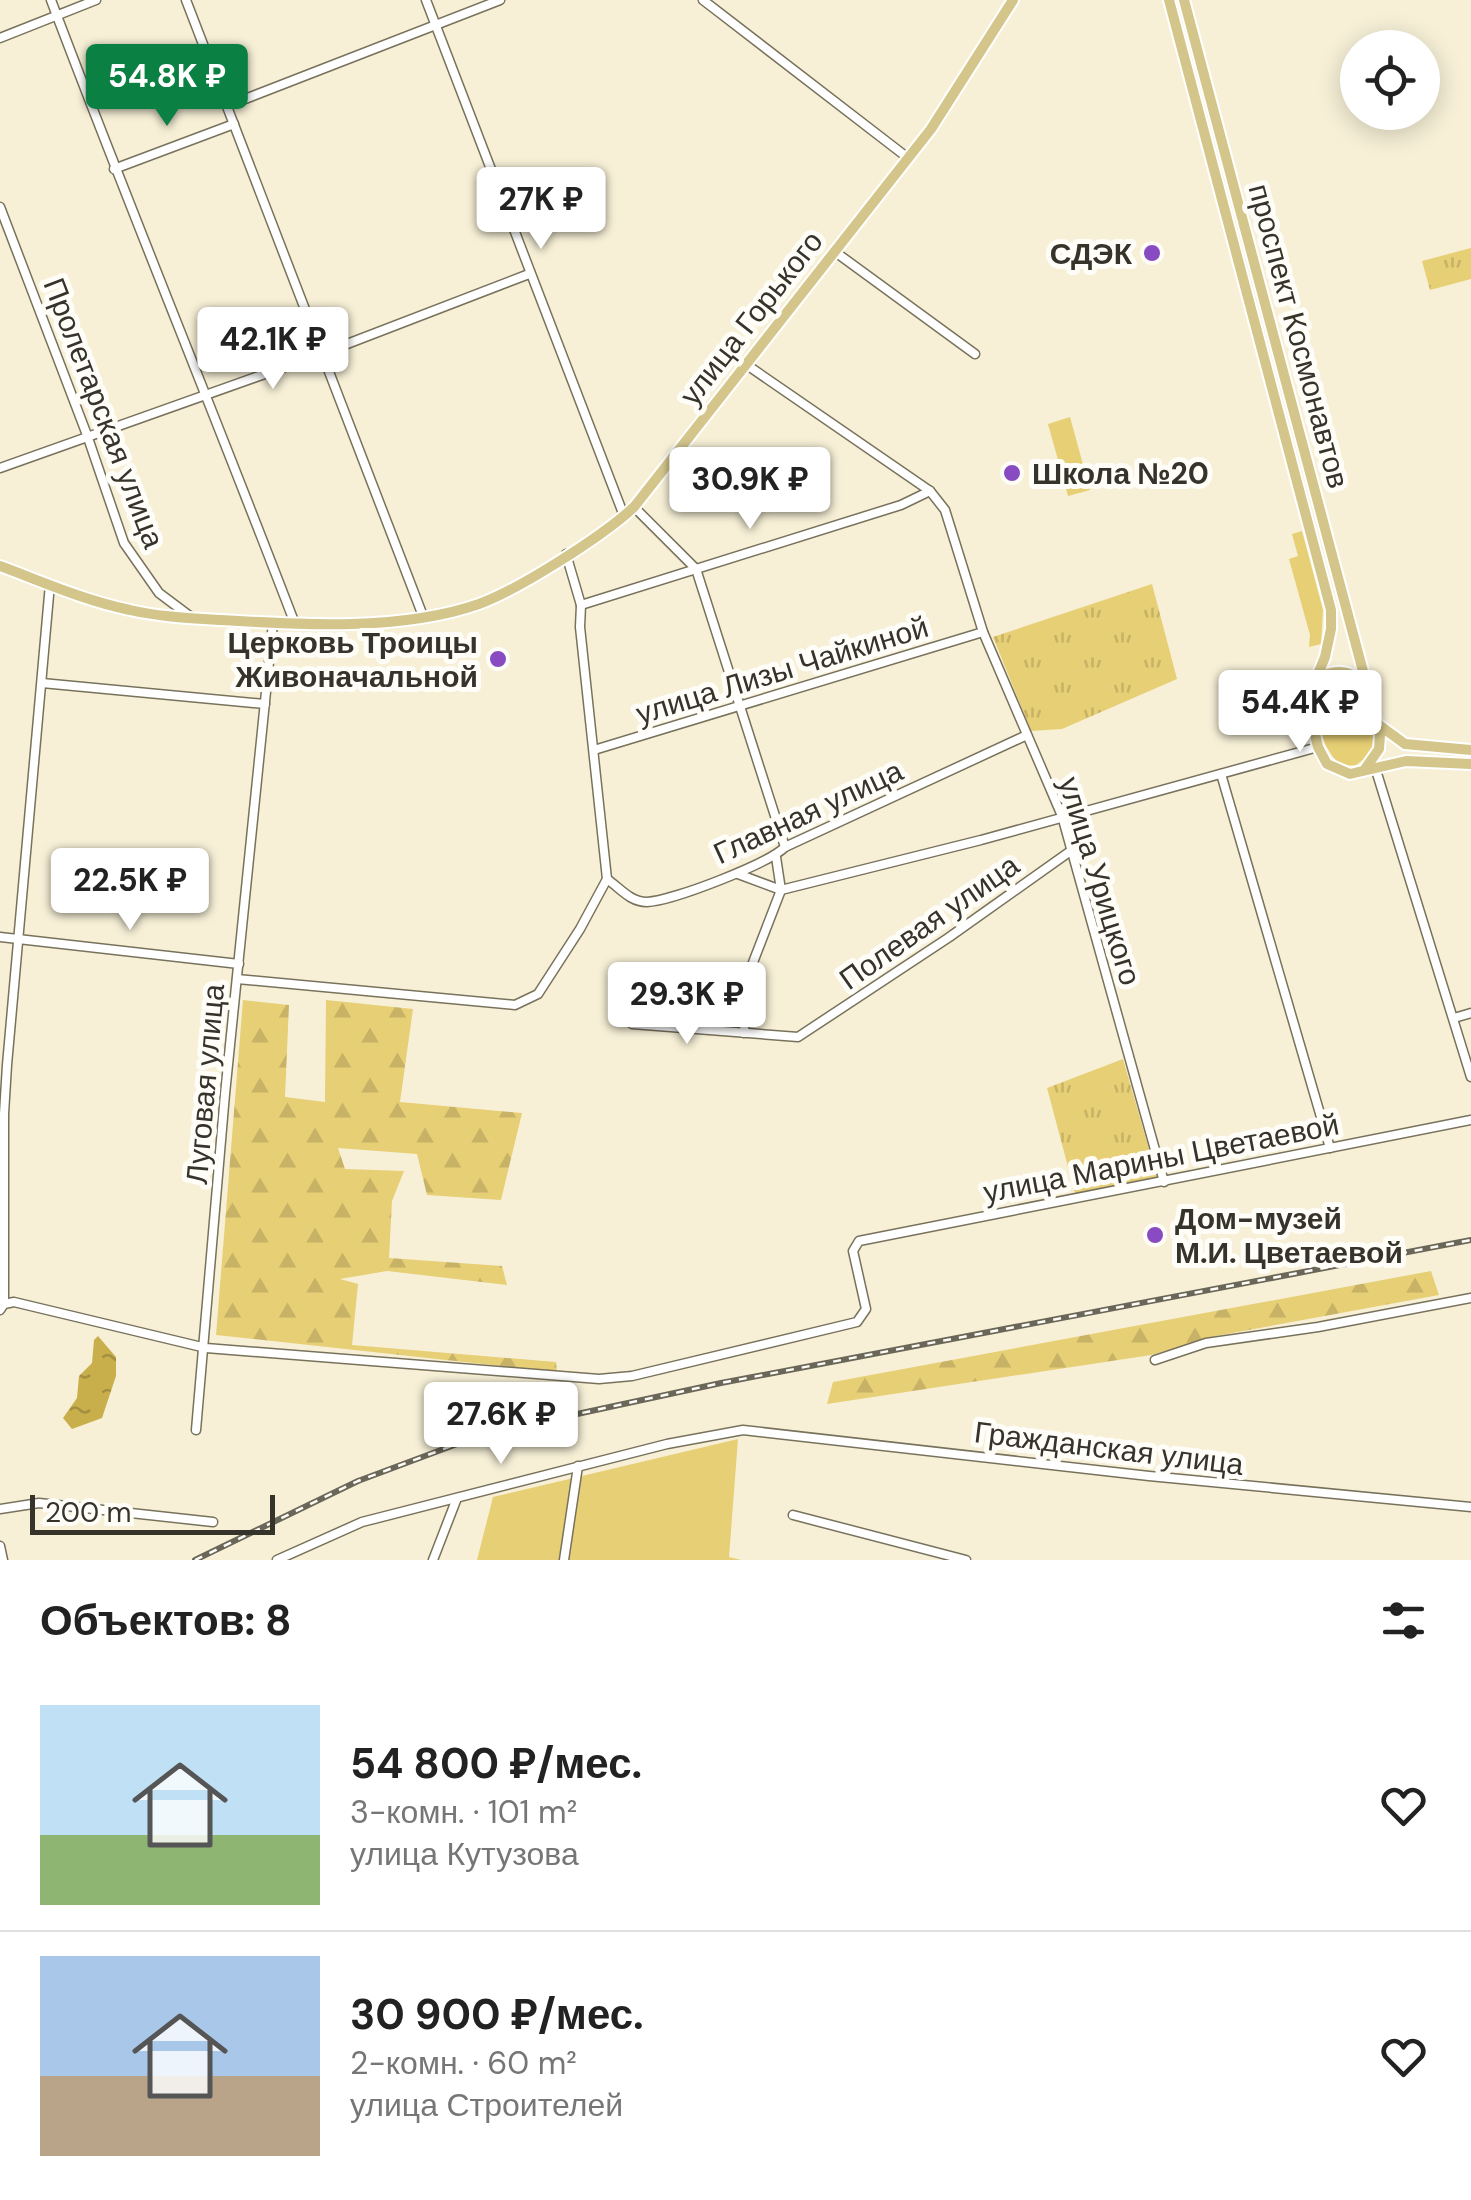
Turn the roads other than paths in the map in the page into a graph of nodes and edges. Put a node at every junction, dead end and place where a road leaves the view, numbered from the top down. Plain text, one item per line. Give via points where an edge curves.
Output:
1 (51, 0) edge
2 (96, 0) edge
3 (186, 0) edge
4 (426, 0) edge
5 (500, 0) edge
6 (704, 0) edge
7 (1013, 0) edge
8 (1169, 0) edge
9 (1184, 0) edge
10 (56, 14) junction
11 (436, 25) junction
12 (0, 38) edge
13 (227, 106) junction
14 (234, 124) junction
15 (908, 158) junction
16 (114, 169) junction
17 (2, 214) edge
18 (834, 250) junction
19 (530, 274) junction
20 (322, 354) junction
21 (975, 354) dead end
22 (747, 365) junction
23 (208, 395) junction
24 (87, 435) junction
25 (0, 468) edge
26 (930, 490) junction
27 (634, 507) junction
28 (624, 516) junction
29 (566, 554) junction
30 (0, 566) edge
31 (696, 569) junction
32 (50, 584) junction
33 (582, 605) junction
34 (423, 616) junction
35 (191, 618) junction
36 (273, 623) junction
37 (296, 624) junction
38 (982, 632) junction
39 (1314, 682) junction
40 (42, 683) junction
41 (1366, 685) junction
42 (265, 704) junction
43 (740, 707) junction
44 (1376, 722) junction
45 (1027, 735) junction
46 (1318, 747) junction
47 (594, 750) junction
48 (1471, 750) edge
49 (1471, 764) edge
50 (1370, 768) junction
51 (1220, 774) junction
52 (1062, 816) junction
53 (785, 848) junction
54 (1072, 850) junction
55 (776, 857) junction
56 (738, 874) junction
57 (608, 879) junction
58 (781, 890) junction
59 (0, 937) edge
60 (17, 940) junction
61 (238, 964) junction
62 (237, 978) junction
63 (1471, 1013) edge
64 (1454, 1018) junction
65 (632, 1024) dead end
66 (744, 1033) junction
67 (1471, 1077) edge
68 (1471, 1120) edge
69 (1330, 1148) junction
70 (1164, 1182) junction
71 (1471, 1298) edge
72 (2, 1307) edge
73 (206, 1348) junction
74 (1156, 1360) dead end
75 (196, 1430) dead end
76 (578, 1466) junction
77 (456, 1498) junction
78 (1471, 1507) edge
79 (0, 1509) edge
80 (793, 1515) dead end
81 (213, 1522) dead end
82 (0, 1546) edge
83 (3, 1560) edge
84 (277, 1560) edge
85 (433, 1560) edge
86 (564, 1560) edge
87 (966, 1560) edge

1 - 10 street
2 - 10 street
3 - 13 street
4 - 11 street
5 - 11 street
6 - 15 street
7 - 15 main road, улица Горького
8 - 39 main road, проспект Космонавтов via 1331,610
9 - 41 main road, проспект Космонавтов
10 - 12 street
10 - 16 street
11 - 13 street
11 - 19 street
13 - 14 street
14 - 16 street
14 - 20 street
15 - 18 main road, улица Горького
16 - 23 street
17 - 24 street, Пролетарская улица
18 - 21 street
18 - 22 main road, улица Горького
19 - 20 street
19 - 28 street
20 - 23 street
20 - 34 street
22 - 26 street
22 - 27 main road, улица Горького
23 - 24 street
23 - 37 street
24 - 25 street
24 - 35 street, Пролетарская улица via 124,543 158,593
26 - 31 street
26 - 38 street, улица Урицкого via 946,510
27 - 28 main road, улица Горького
27 - 31 street
28 - 29 main road, улица Горького
29 - 33 street
29 - 34 main road, улица Горького via 482,602
30 - 32 main road, улица Горького
31 - 33 street
31 - 43 street
32 - 35 main road, улица Горького via 132,610
32 - 40 street
33 - 47 street
34 - 37 main road, улица Горького
35 - 36 main road, улица Горького
36 - 37 main road, улица Горького
36 - 42 street, Луговая улица
38 - 43 street, улица Лизы Чайкиной
38 - 45 street, улица Урицкого
39 - 41 main road via 1338,670
39 - 46 main road, проспект Космонавтов via 1307,701
40 - 42 street
40 - 60 street
41 - 44 main road, проспект Космонавтов
42 - 61 street, Луговая улица
43 - 47 street, улица Лизы Чайкиной
43 - 53 street
44 - 48 main road via 1405,744
44 - 50 main road, проспект Космонавтов via 1379,750
45 - 52 street, улица Урицкого
45 - 53 street, Главная улица
46 - 50 main road via 1334,769 1350,774
46 - 51 street
47 - 57 street
49 - 50 main road via 1406,761
50 - 64 street
51 - 52 street
51 - 69 street
52 - 54 street, улица Урицкого
52 - 58 street
53 - 55 street, Главная улица
54 - 66 street, Полевая улица via 798,1037
54 - 70 street, улица Урицкого
55 - 56 street, Главная улица
55 - 58 street
56 - 57 street, Главная улица via 647,902 628,898
56 - 58 street
57 - 62 street via 538,994 516,1005
58 - 66 street via 747,978
59 - 60 street
60 - 61 street
60 - 72 street via 4,1114
61 - 62 street, Луговая улица
62 - 73 street, Луговая улица
63 - 64 street
64 - 67 street
65 - 66 street, Полевая улица
68 - 69 street, улица Марины Цветаевой
69 - 70 street, улица Марины Цветаевой
70 - 73 street, улица Марины Цветаевой via 859,1240 853,1251 866,1309 856,1322 632,1376 599,1379
71 - 74 street via 1206,1343
72 - 73 street via 16,1303
73 - 75 street, Луговая улица
76 - 77 street, Гражданская улица
76 - 78 street, Гражданская улица via 743,1430
76 - 86 street
77 - 84 street, Гражданская улица via 362,1522
77 - 85 street
79 - 81 street via 39,1503
80 - 87 street
82 - 83 street

